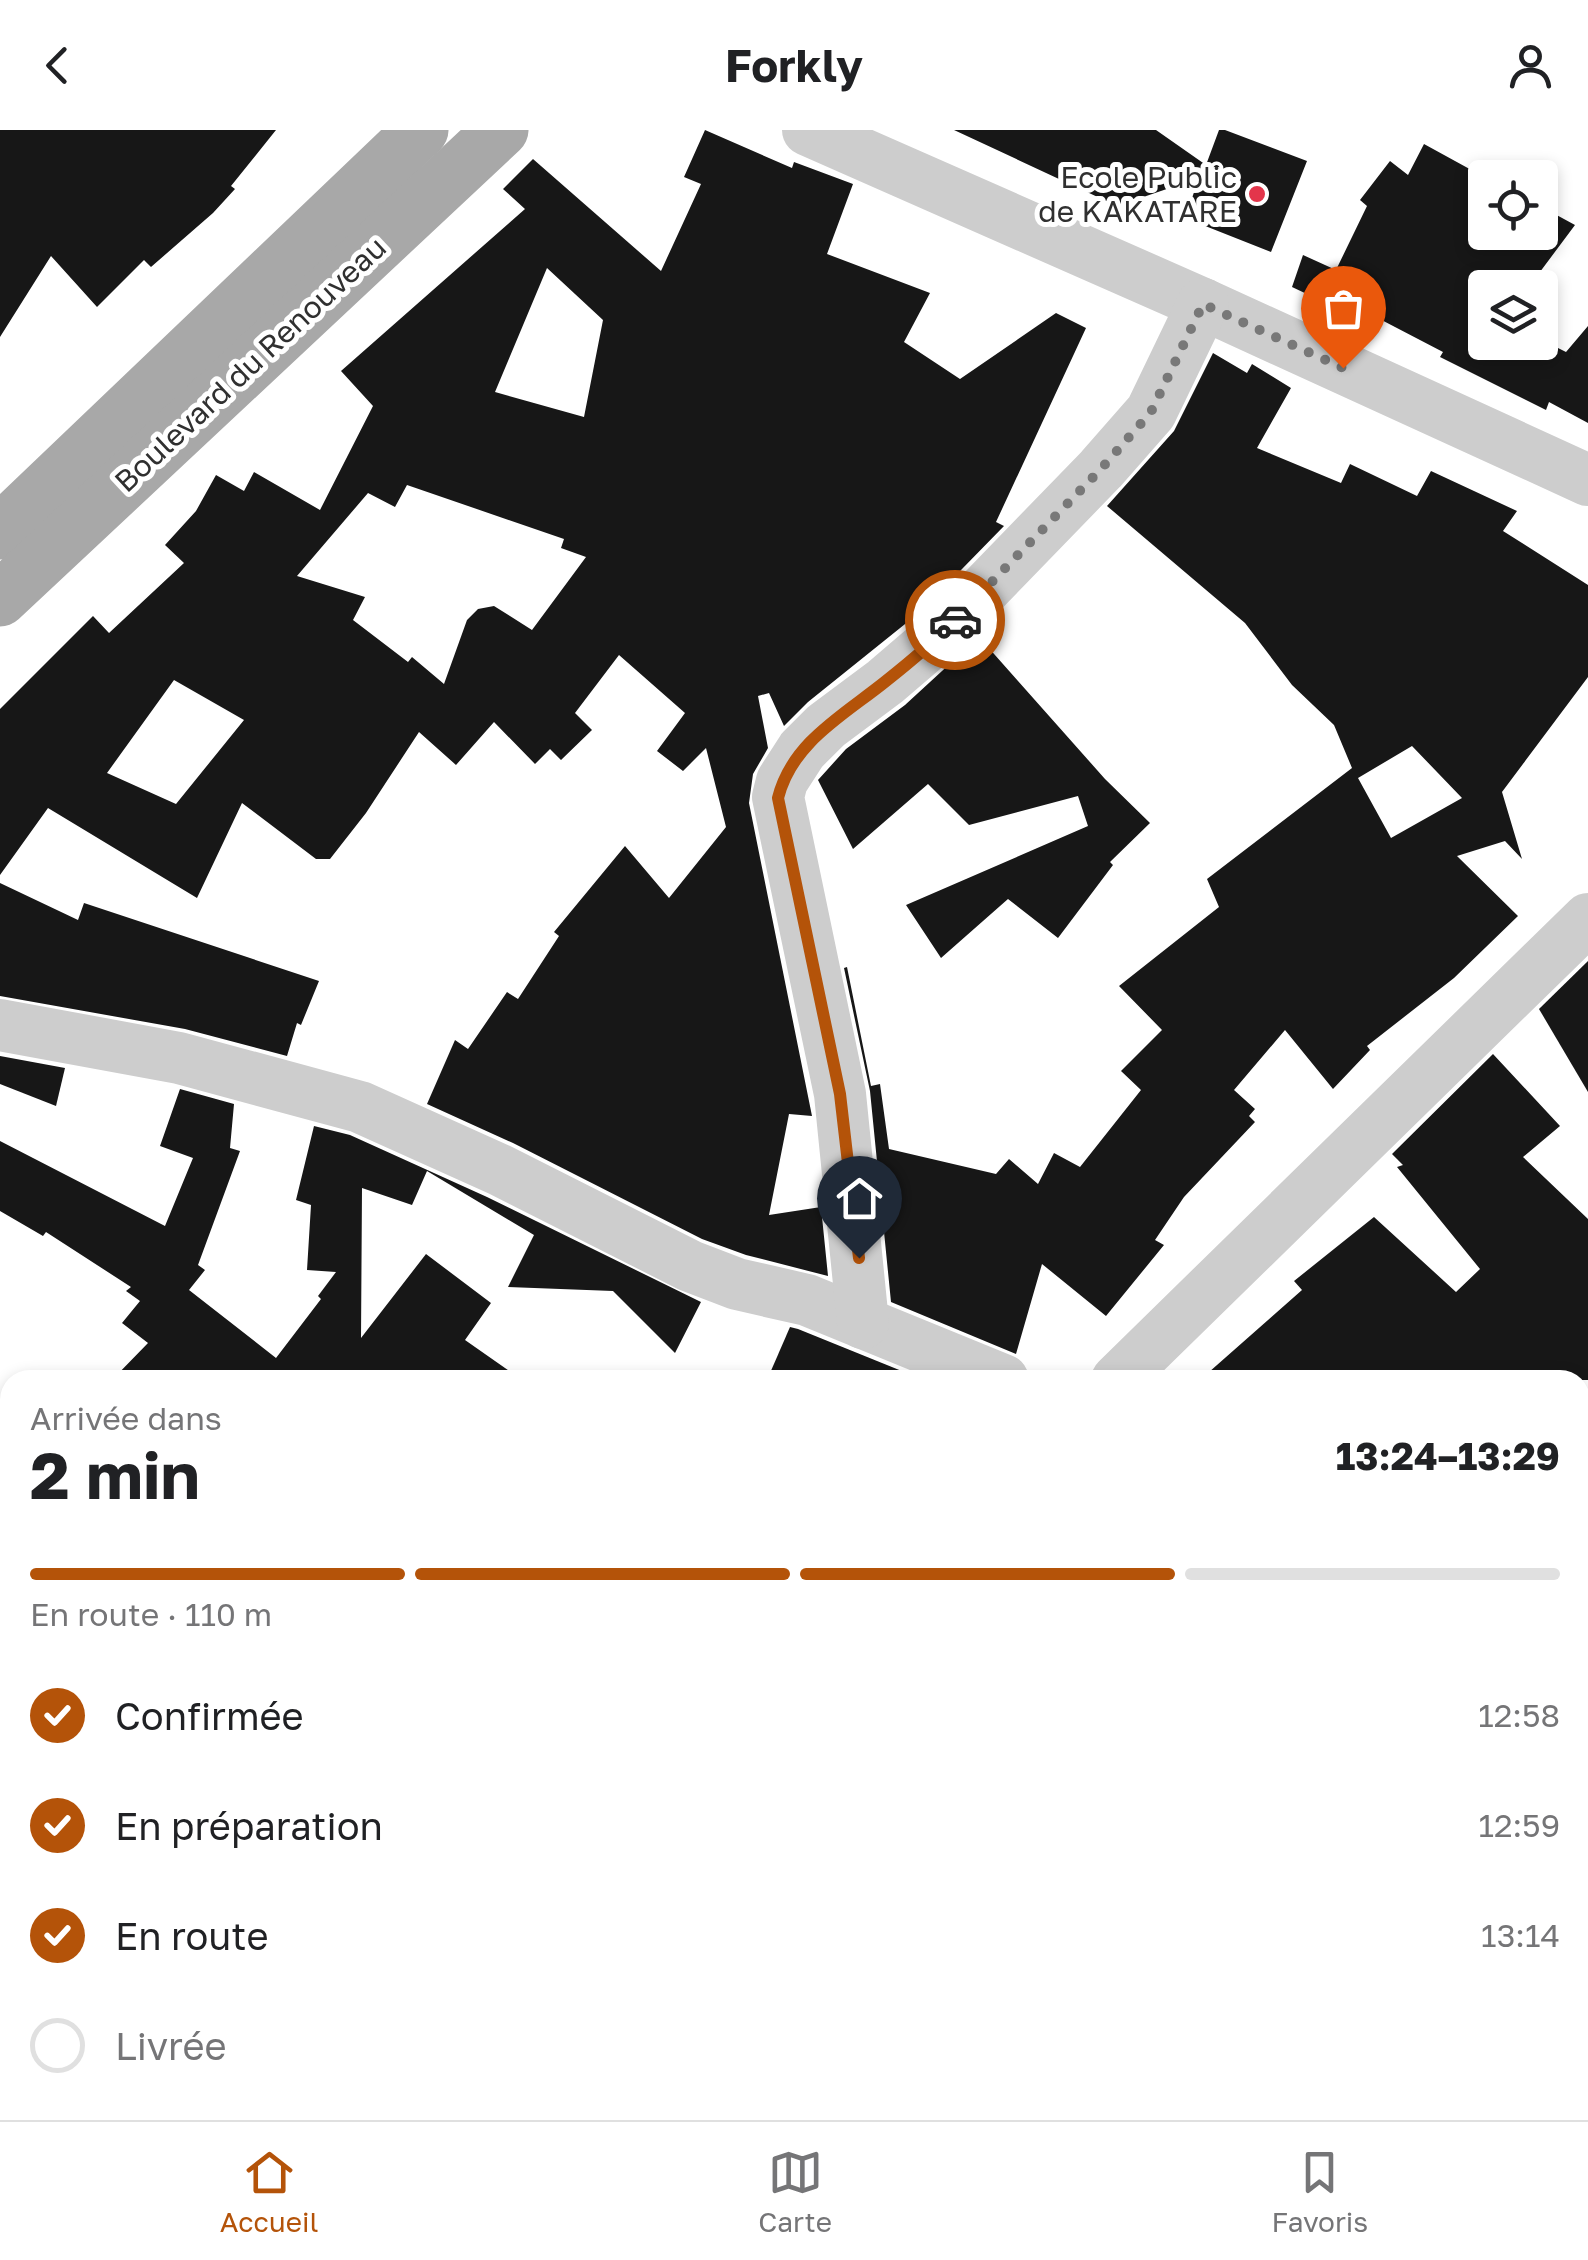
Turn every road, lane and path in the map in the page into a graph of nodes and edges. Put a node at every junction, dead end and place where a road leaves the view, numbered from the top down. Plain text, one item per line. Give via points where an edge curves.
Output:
1 (421, 130) edge
2 (501, 130) edge
3 (808, 130) edge
4 (1203, 304) junction
5 (1588, 480) edge
6 (0, 532) edge
7 (0, 599) edge
8 (1588, 919) edge
9 (0, 1025) edge
10 (863, 1323) junction
11 (978, 1370) edge
12 (1127, 1370) edge

1 - 6 main road, Boulevard du Renouveau
2 - 7 main road, Boulevard du Renouveau
3 - 4 street
4 - 5 street
4 - 10 street via 1151,412 1101,469 941,634 826,726 782,781 778,798 840,1094
8 - 12 street
9 - 10 street via 179,1058 360,1108 690,1266
10 - 11 street

